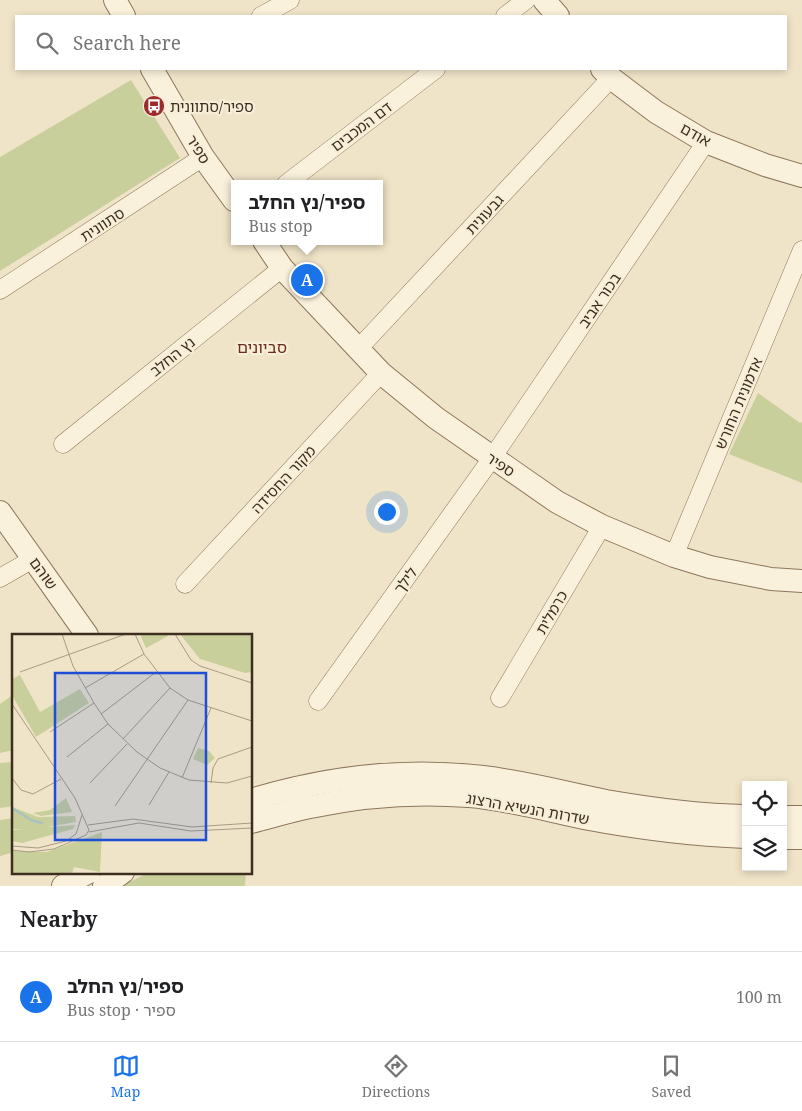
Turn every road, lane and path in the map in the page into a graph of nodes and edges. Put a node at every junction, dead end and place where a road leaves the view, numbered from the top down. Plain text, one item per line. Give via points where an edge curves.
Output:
1 (115, 0) edge
2 (290, 0) edge
3 (526, 0) edge
4 (544, 0) edge
5 (123, 15) edge
6 (263, 15) edge
7 (506, 15) edge
8 (557, 15) edge
9 (435, 70) edge
10 (159, 71) edge
11 (607, 74) edge
12 (706, 142) junction
13 (204, 157) junction
14 (802, 176) edge
15 (291, 180) edge
16 (231, 196) edge
17 (267, 245) edge
18 (802, 250) edge
19 (282, 268) junction
20 (0, 290) edge
21 (358, 349) junction
22 (381, 373) junction
23 (63, 444) dead end
24 (492, 458) junction
25 (0, 512) edge
26 (602, 526) junction
27 (674, 556) junction
28 (33, 559) junction
29 (0, 578) edge
30 (802, 581) edge
31 (185, 584) dead end
32 (86, 634) edge
33 (500, 698) dead end
34 (318, 701) dead end
35 (252, 800) edge
36 (742, 816) edge
37 (787, 817) edge
38 (802, 818) edge
39 (252, 822) edge
40 (742, 837) edge
41 (787, 838) edge
42 (802, 838) edge
43 (84, 874) edge
44 (120, 874) edge
45 (63, 886) edge
46 (104, 886) edge

1 - 5 street
2 - 6 street
3 - 7 street
4 - 8 street
9 - 15 street, דם המכבים
10 - 13 street, ספיר
11 - 12 street, אודם via 656,112
11 - 21 street, גבעונית
12 - 14 street, אודם
12 - 24 street, בכור אביב
13 - 16 street, ספיר
13 - 20 street, סתוונית
17 - 19 street, ספיר
18 - 27 street, אדמונית החורש
19 - 21 street, ספיר
19 - 23 street, נץ החלב
21 - 22 street, ספיר
22 - 24 street, ספיר
22 - 31 street, מקור החסידה
24 - 26 street, ספיר via 557,502
24 - 34 street, לילך
25 - 28 street, שוהם
26 - 27 street, ספיר
26 - 33 street, כרמלית
27 - 30 street, ספיר via 771,579
28 - 29 street
28 - 32 street, שוהם
35 - 36 street, שדרות הנשיא הרצוג via 336,780 411,773 446,774 485,777 669,810
37 - 38 street
39 - 40 street, שדרות הנשיא הרצוג via 341,802 445,794 503,800 668,832
41 - 42 street
43 - 45 street
44 - 46 street

